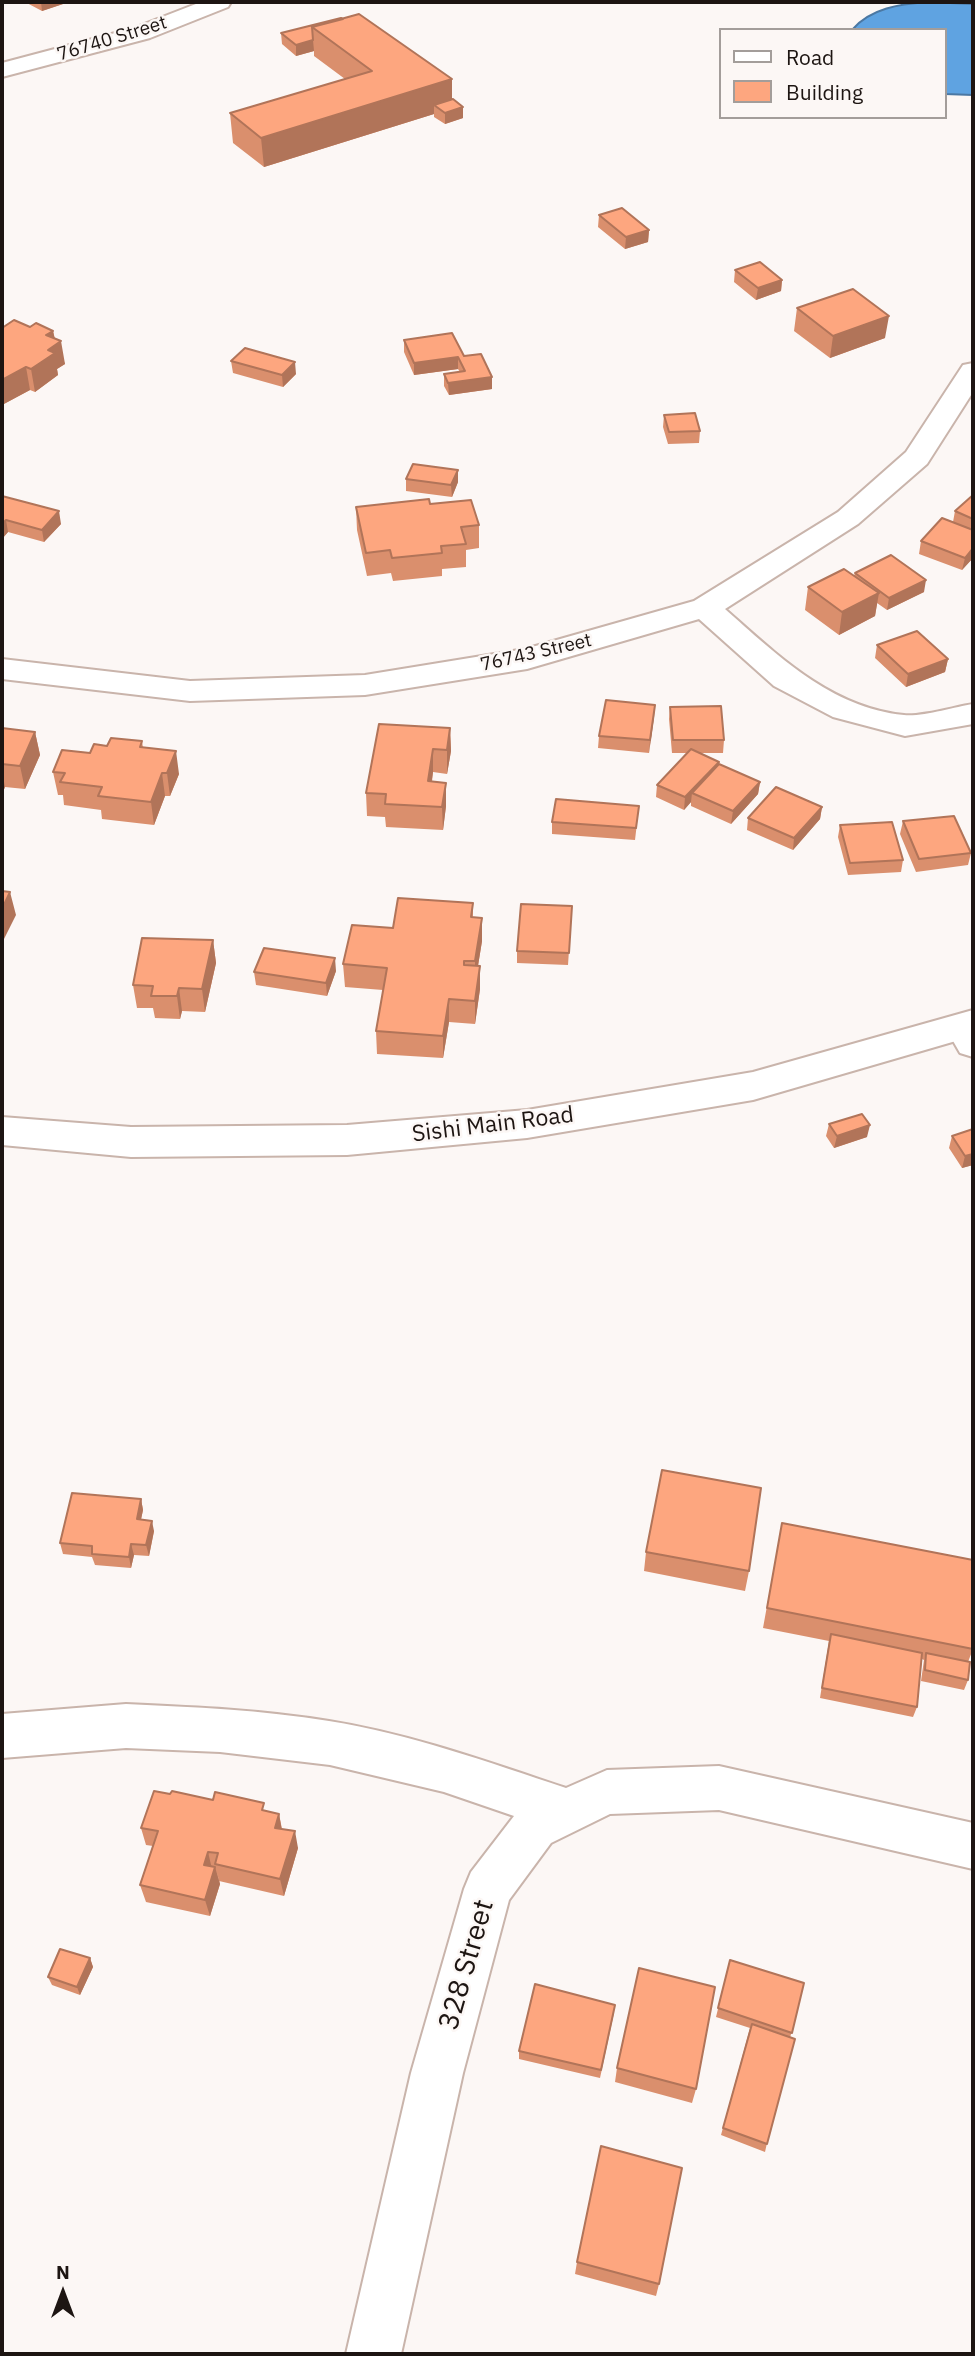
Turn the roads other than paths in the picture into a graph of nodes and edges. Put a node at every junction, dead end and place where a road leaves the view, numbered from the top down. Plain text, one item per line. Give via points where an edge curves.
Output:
1 (220, 2) edge
2 (2, 70) edge
3 (973, 371) edge
4 (705, 608) junction
5 (2, 668) edge
6 (973, 714) edge
7 (970, 1031) edge
8 (2, 1131) edge
9 (2, 1736) edge
10 (567, 1811) junction
11 (973, 1846) edge
12 (373, 2354) edge

1 - 2 street, 76740 Street via 131,36
3 - 4 street, 76743 Street via 917,458 848,518
4 - 5 street, 76743 Street via 527,659 365,685 190,691
4 - 6 street via 785,679 844,710 905,726
7 - 8 street, Sishi Main Road via 754,1086 527,1124 347,1140 131,1142
9 - 10 street via 126,1726 220,1730 330,1743 444,1770
10 - 11 street, 328 Street via 607,1792 719,1788
10 - 12 street, 328 Street via 534,1827 488,1889 437,2073

